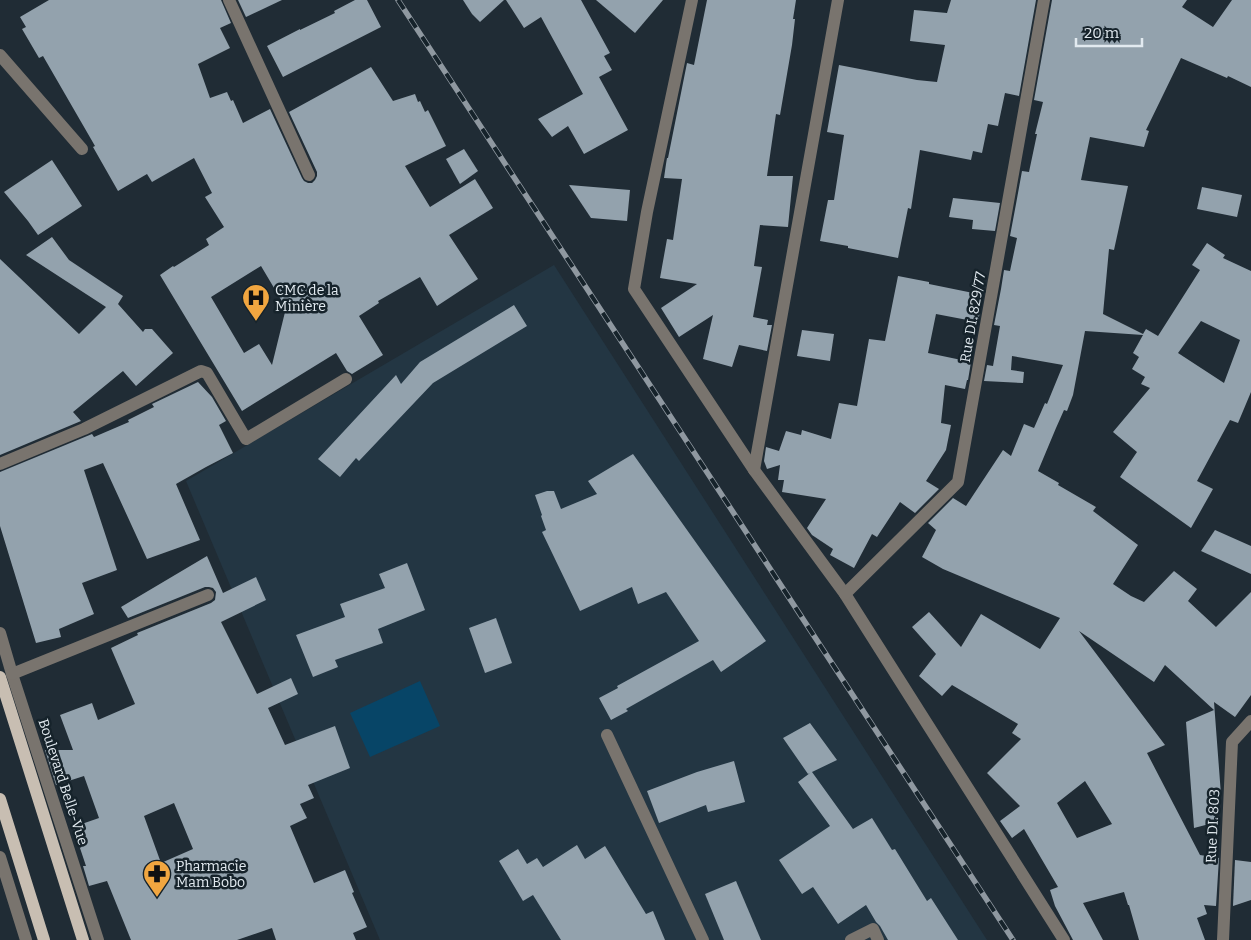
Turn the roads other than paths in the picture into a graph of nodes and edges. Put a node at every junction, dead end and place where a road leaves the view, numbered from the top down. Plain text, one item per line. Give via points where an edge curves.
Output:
1 (229, 0) edge
2 (692, 0) edge
3 (838, 0) edge
4 (1044, 0) edge
5 (0, 55) edge
6 (82, 149) dead end
7 (310, 175) dead end
8 (346, 379) dead end
9 (0, 464) edge
10 (754, 470) junction
11 (845, 594) junction
12 (208, 595) dead end
13 (0, 633) edge
14 (6, 676) edge
15 (1251, 721) edge
16 (607, 735) dead end
17 (0, 799) edge
18 (0, 857) edge
19 (26, 940) edge
20 (44, 940) edge
21 (83, 940) edge
22 (98, 940) edge
23 (703, 940) edge
24 (851, 940) edge
25 (878, 940) edge
26 (1064, 940) edge
27 (1223, 940) edge

1 - 7 street
2 - 10 street via 634,289
3 - 10 street
4 - 11 street, Rue DI. 829/77 via 958,482
5 - 6 street
8 - 9 street via 246,439 207,373 201,371 84,430
10 - 11 street
11 - 26 street
12 - 14 street
13 - 14 street, Boulevard Belle-Vue
14 - 21 main road, Boulevard Belle-Vue
14 - 22 street, Boulevard Belle-Vue
15 - 27 street, Rue DI. 803 via 1232,742
16 - 23 street
17 - 20 main road
18 - 19 street
24 - 25 street via 873,929

